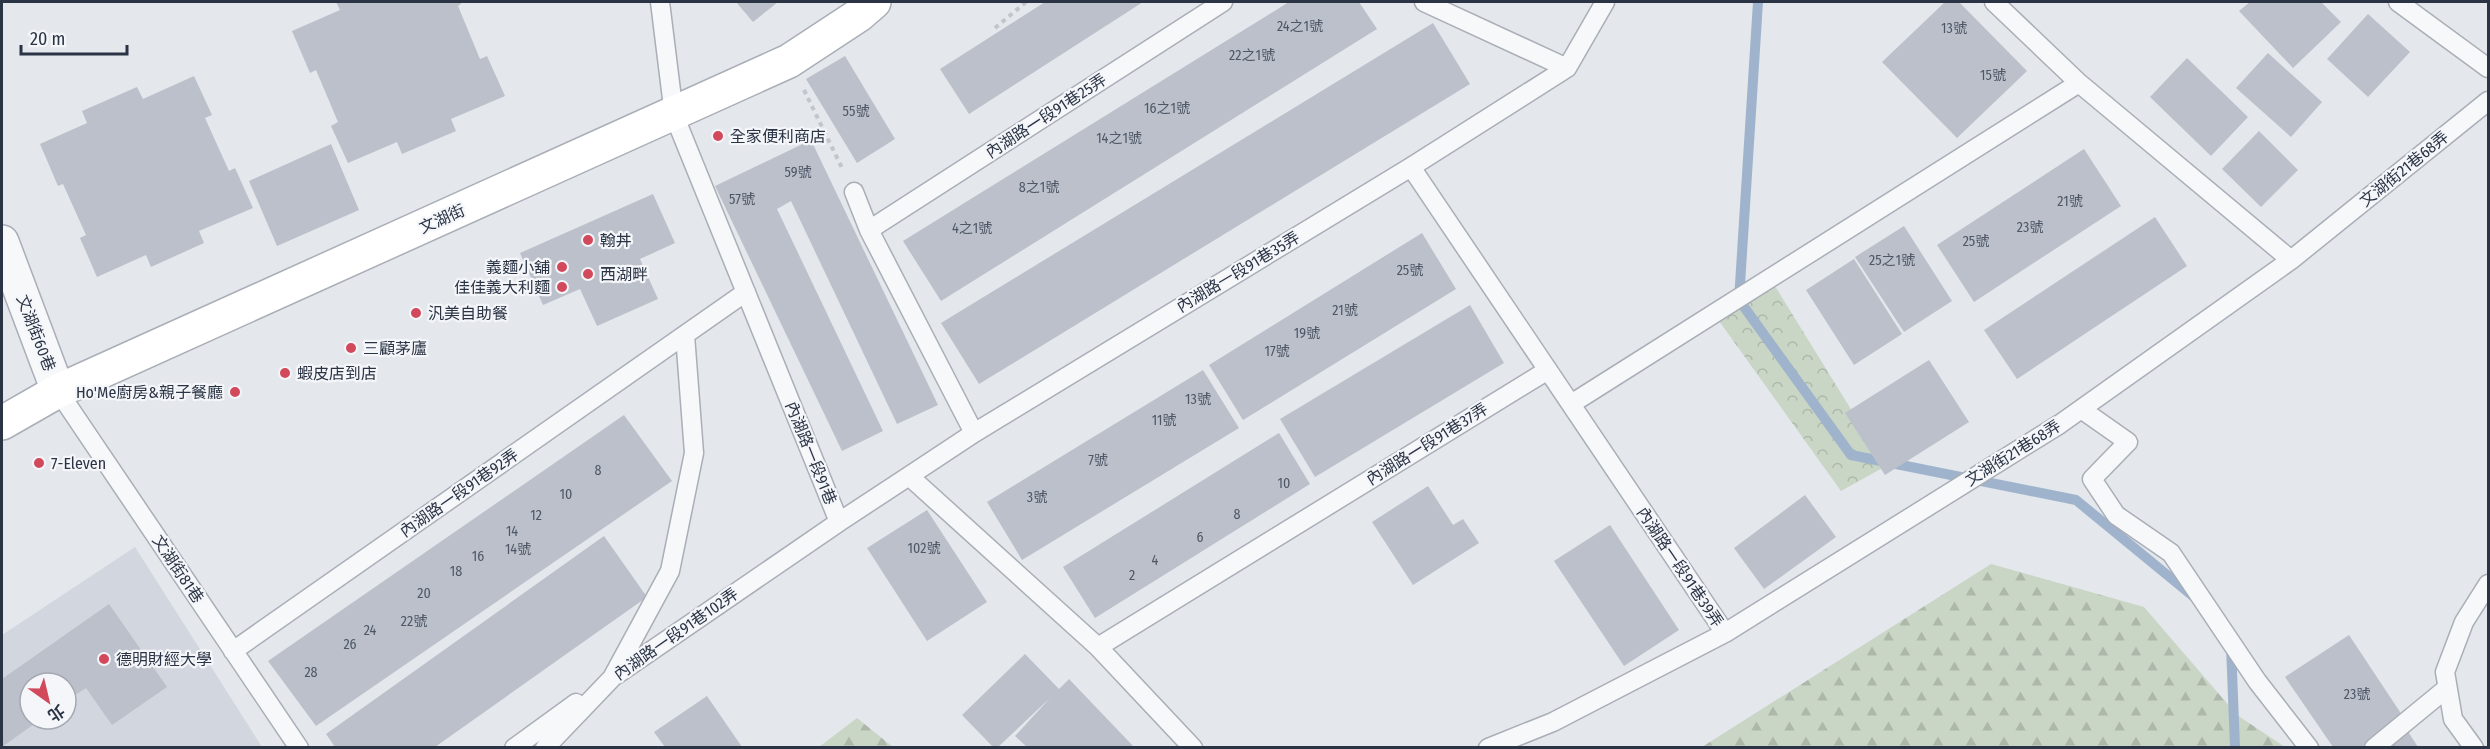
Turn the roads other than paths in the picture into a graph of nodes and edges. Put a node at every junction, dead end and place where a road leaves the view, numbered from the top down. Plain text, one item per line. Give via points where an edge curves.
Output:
1 (660, 2) edge
2 (874, 2) edge
3 (1223, 2) edge
4 (1424, 2) edge
5 (1605, 2) edge
6 (1994, 2) edge
7 (2398, 2) edge
8 (1567, 68) junction
9 (2488, 68) edge
10 (2079, 83) junction
11 (2488, 100) edge
12 (674, 116) junction
13 (1411, 167) junction
14 (854, 192) road end
15 (869, 230) junction
16 (2, 244) edge
17 (2291, 261) junction
18 (746, 292) junction
19 (685, 335) junction
20 (1548, 370) junction
21 (58, 391) junction
22 (1571, 404) junction
23 (2081, 409) junction
24 (2, 423) edge
25 (974, 433) junction
26 (909, 476) junction
27 (839, 522) junction
28 (2488, 584) edge
29 (1725, 633) junction
30 (1098, 647) junction
31 (234, 651) junction
32 (612, 678) junction
33 (2447, 688) junction
34 (299, 747) edge
35 (514, 747) edge
36 (545, 747) edge
37 (1193, 747) edge
38 (1488, 747) edge
39 (2309, 747) edge
40 (2374, 747) edge
41 (2474, 747) edge

1 - 12 lane, 內湖路一段91巷
2 - 12 street, 文湖街 via 789,61
3 - 15 lane, 內湖路一段91巷25弄
4 - 8 lane
5 - 8 lane, 內湖路一段91巷35弄
6 - 10 lane
7 - 9 lane
8 - 13 lane, 內湖路一段91巷35弄
10 - 17 lane
10 - 22 lane
11 - 17 lane, 文湖街21巷68弄
12 - 18 lane, 內湖路一段91巷
12 - 21 street, 文湖街
13 - 20 lane
13 - 25 lane, 內湖路一段91巷35弄
14 - 15 lane
15 - 25 lane
16 - 21 street, 文湖街60巷
17 - 23 lane, 文湖街21巷68弄
18 - 19 lane, 內湖路一段91巷92弄
18 - 27 lane, 內湖路一段91巷
19 - 31 lane, 內湖路一段91巷92弄
19 - 32 lane via 694,453 670,571
20 - 22 lane, 內湖路一段91巷39弄
20 - 30 lane, 內湖路一段91巷37弄
21 - 24 street, 文湖街
21 - 31 lane, 文湖街81巷
22 - 29 lane, 內湖路一段91巷39弄
23 - 29 lane, 文湖街21巷68弄
23 - 39 lane via 2128,442 2092,479 2116,515 2171,554 2257,681
25 - 26 lane, 內湖路一段91巷35弄
26 - 27 lane, 內湖路一段91巷
26 - 30 lane
27 - 32 lane, 內湖路一段91巷102弄
28 - 33 lane via 2464,622 2445,672
29 - 38 lane, 內湖路一段91巷39弄 via 1554,722
30 - 37 lane
31 - 34 lane, 文湖街81巷
32 - 35 lane, 內湖路一段91巷102弄
32 - 36 lane
33 - 40 lane
33 - 41 lane via 2453,719

